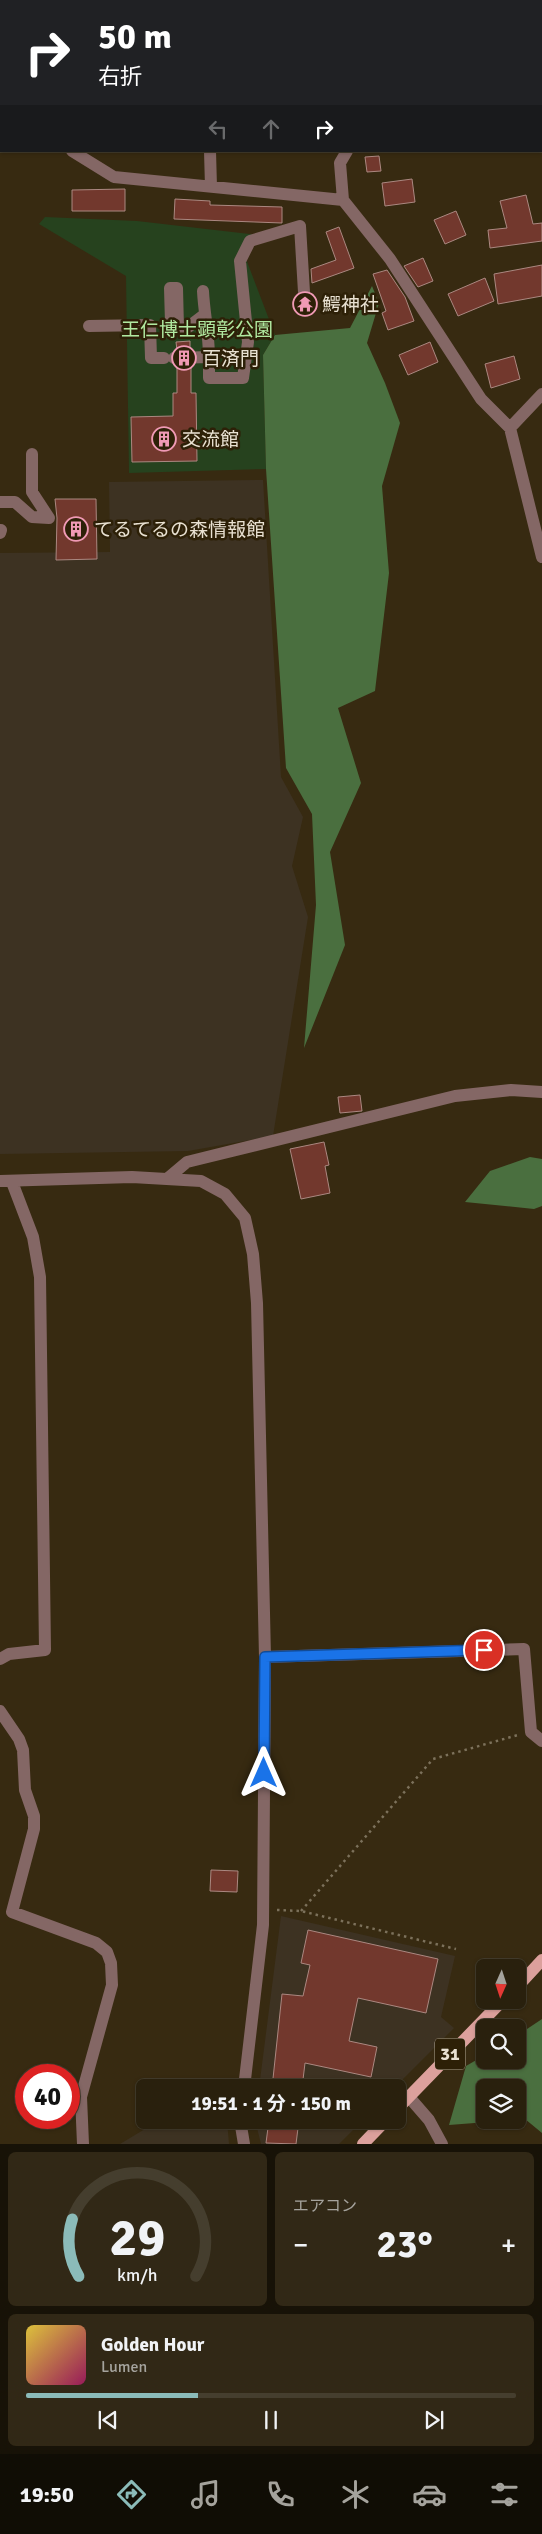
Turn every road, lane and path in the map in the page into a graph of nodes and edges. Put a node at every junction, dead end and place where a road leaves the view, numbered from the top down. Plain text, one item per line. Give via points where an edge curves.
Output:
1 (74, 152) edge
2 (210, 152) edge
3 (345, 152) edge
4 (211, 187) junction
5 (343, 200) junction
6 (203, 291) dead end
7 (304, 292) dead end
8 (204, 315) junction
9 (171, 323) dead end
10 (89, 326) dead end
11 (209, 357) junction
12 (542, 394) edge
13 (510, 428) junction
14 (32, 454) dead end
15 (0, 502) edge
16 (541, 555) edge
17 (542, 1092) edge
18 (168, 1178) junction
19 (6, 1182) edge
20 (265, 1657) junction
21 (0, 1658) edge
22 (0, 1711) edge
23 (531, 1732) junction
24 (542, 1741) edge
25 (263, 1909) junction
26 (301, 1911) junction
27 (456, 1949) dead end
28 (542, 1960) edge
29 (526, 1977) edge
30 (494, 2009) edge
31 (245, 2079) edge
32 (409, 2097) junction
33 (406, 2100) edge
34 (242, 2129) edge
35 (377, 2129) edge
36 (83, 2144) edge
37 (244, 2144) edge
38 (363, 2144) edge
39 (442, 2144) edge

1 - 4 street via 114,178
2 - 4 street
3 - 5 street via 340,162
4 - 5 street via 299,203
5 - 13 street via 390,259 481,398
6 - 8 street
7 - 11 street via 300,226 250,241 240,261 248,342 242,378 209,378
8 - 9 street via 187,328 178,328 177,288 170,288
8 - 11 street via 209,333
10 - 11 street via 150,325 151,358
12 - 13 street
13 - 16 street
14 - 15 street via 32,492 49,518 32,517 15,502
17 - 18 street via 511,1090 455,1096 187,1162
18 - 19 street
18 - 20 street via 202,1181 225,1194 245,1218 253,1254 257,1303
19 - 21 street via 33,1237 40,1277 45,1650
20 - 23 street via 524,1649
20 - 25 street
22 - 36 street via 23,1750 25,1790 34,1816 34,1829 12,1912 96,1943 107,1952 111,1963 112,1985 81,2097
23 - 24 street
23 - 26 path via 433,1759
25 - 26 path
25 - 31 street
26 - 27 path
28 - 29 main road
30 - 32 main road, 31
32 - 33 main road, 31
32 - 39 street via 429,2120
34 - 37 street
35 - 38 main road

